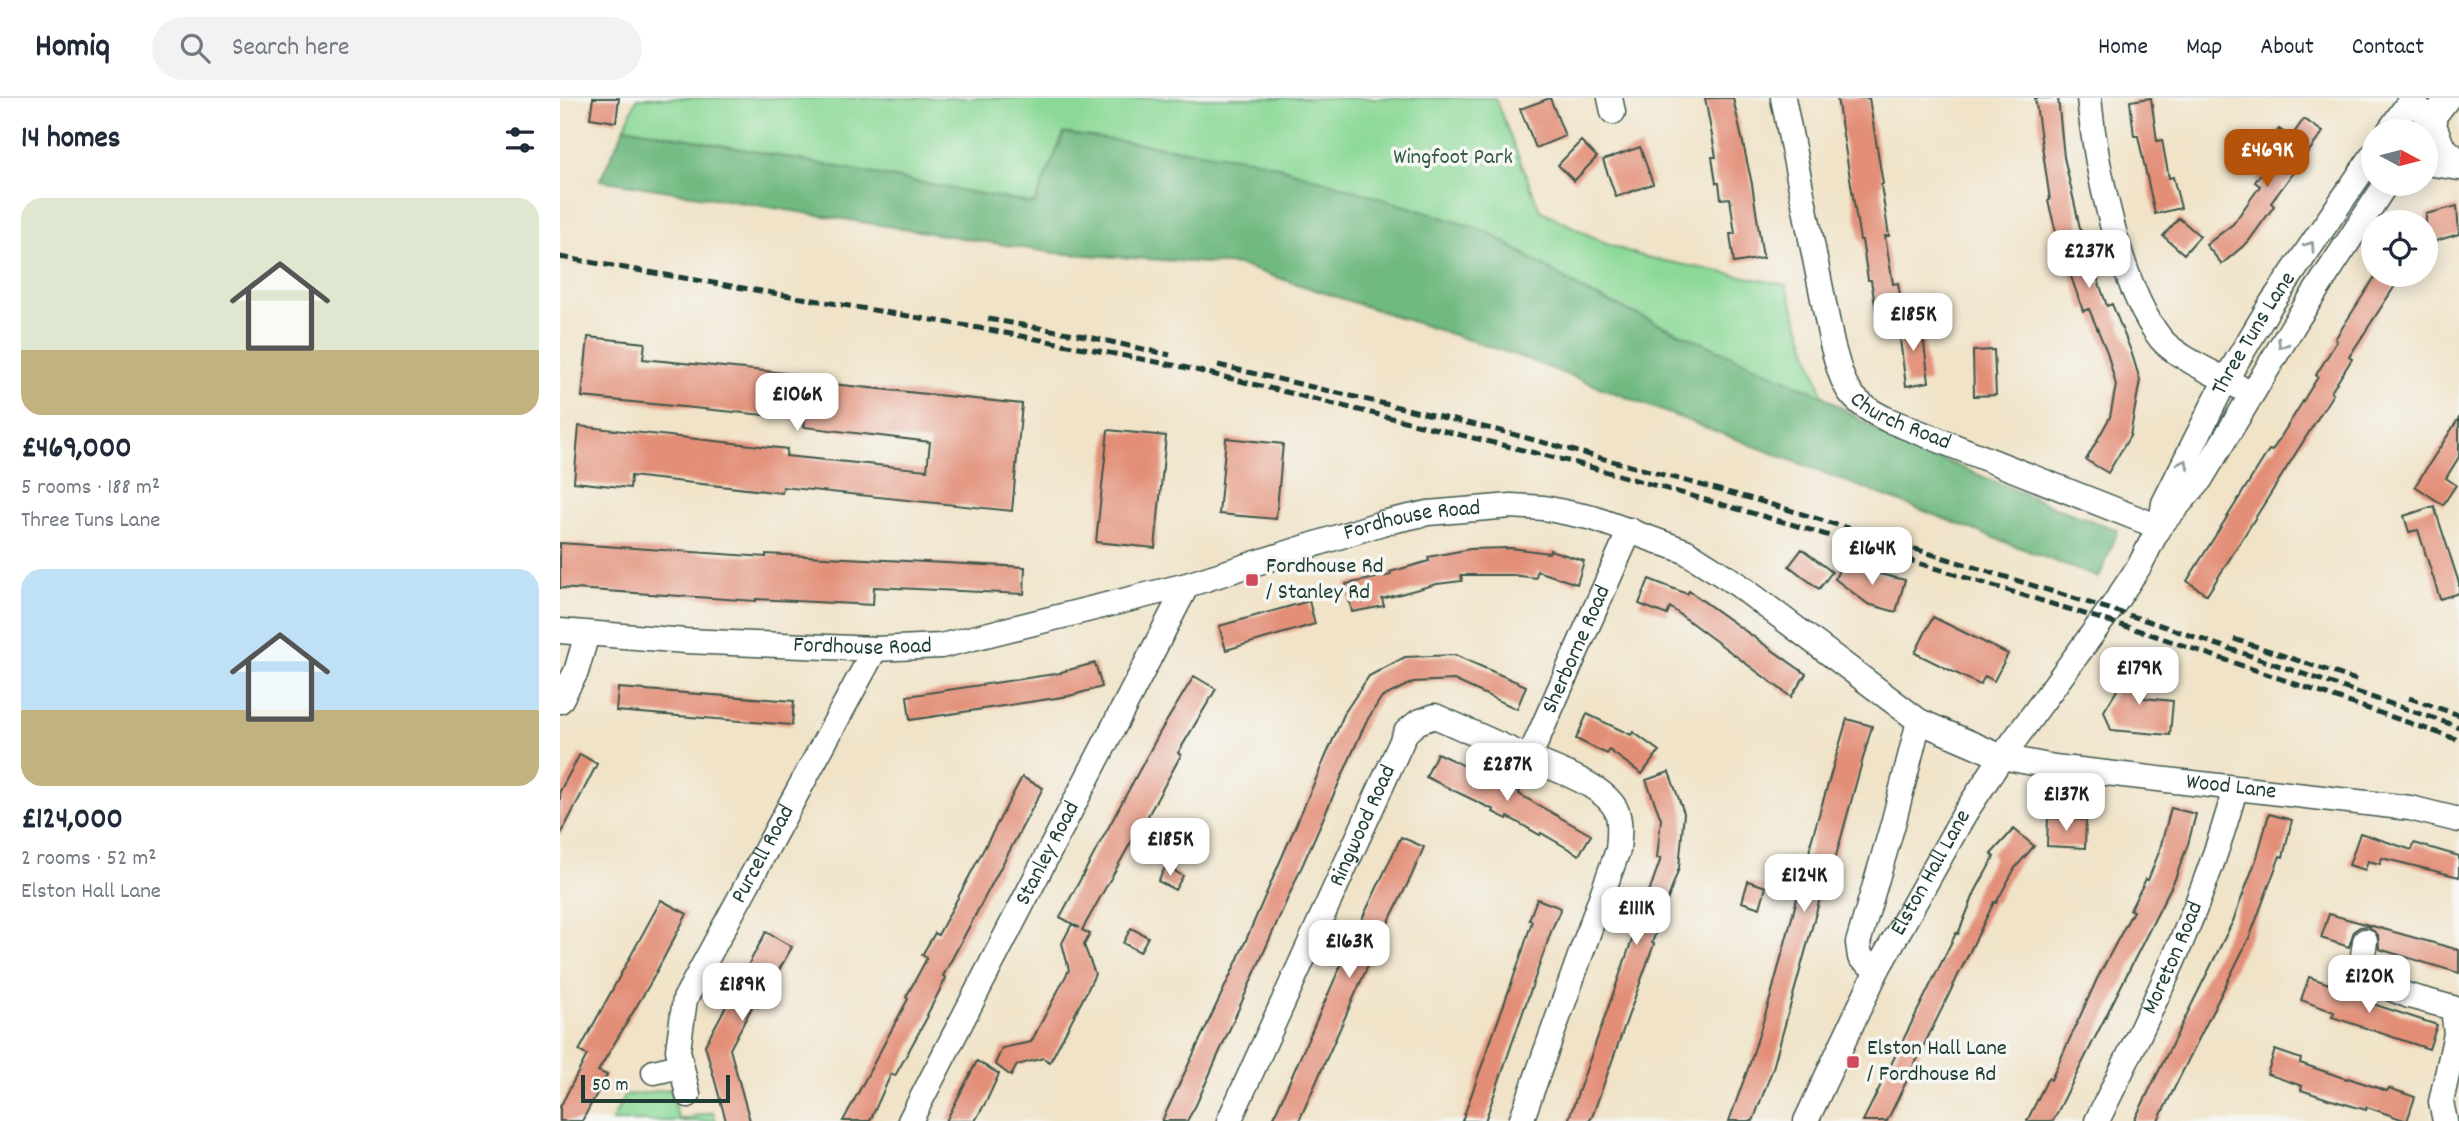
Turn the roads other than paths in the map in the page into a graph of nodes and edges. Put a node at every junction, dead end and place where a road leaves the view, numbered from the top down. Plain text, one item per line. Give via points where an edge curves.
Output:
1 (1783, 98) edge
2 (2089, 98) edge
3 (2448, 98) edge
4 (2411, 100) edge
5 (2398, 119) edge
6 (2424, 119) edge
7 (2432, 119) edge
8 (2438, 140) edge
9 (2459, 161) edge
10 (2438, 165) edge
11 (2459, 168) edge
12 (2361, 173) edge
13 (2378, 196) edge
14 (2226, 379) junction
15 (2252, 394) junction
16 (2160, 527) junction
17 (1630, 530) junction
18 (1186, 585) junction
19 (2112, 607) joint
20 (560, 631) edge
21 (587, 634) junction
22 (875, 649) junction
23 (560, 701) edge
24 (1919, 721) junction
25 (2002, 757) junction
26 (1529, 758) junction
27 (2235, 789) junction
28 (2459, 820) edge
29 (2365, 941) dead end
30 (1877, 970) junction
31 (680, 1066) junction
32 (654, 1072) dead end
33 (688, 1095) dead end
34 (910, 1121) edge
35 (1229, 1121) edge
36 (1521, 1121) edge
37 (1807, 1121) edge
38 (2097, 1121) edge
39 (2445, 1121) edge

1 - 16 street, Church Road via 1832,344 1853,400 1888,420
2 - 14 street via 2099,168 2140,307 2162,341
3 - 7 street
4 - 5 street
4 - 6 street
8 - 9 street
10 - 11 street
14 -> 12 street, Three Tuns Lane
13 -> 15 street, Three Tuns Lane
14 - 15 street
16 -> 14 street, Three Tuns Lane via 2164,503
15 - 16 street, Three Tuns Lane via 2200,480
16 - 19 street, Three Tuns Lane
17 - 18 street, Fordhouse Road via 1544,508 1428,513 1382,523
17 - 24 street, Fordhouse Road via 1685,551 1737,584
17 - 26 street, Sherborne Road
18 - 22 street, Fordhouse Road via 941,646
18 - 34 street, Stanley Road
19 - 25 street, Elston Hall Lane
20 - 21 street, Fordhouse Road
21 - 22 street, Fordhouse Road
21 - 23 street via 576,672
22 - 31 street, Purcell Road via 685,999
24 - 25 street, Fordhouse Road
24 - 30 street via 1858,943 1860,957
25 - 27 street, Wood Lane
25 - 30 street, Elston Hall Lane via 1965,813
26 - 35 street, Ringwood Road via 1435,716 1406,732
26 - 36 street via 1599,790 1618,813 1619,831 1618,850
27 - 28 street, Wood Lane via 2396,806
27 - 38 street, Moreton Road via 2192,919
29 - 39 street via 2361,969 2367,979 2453,1008 2456,1034 2441,1102
30 - 37 street, Elston Hall Lane
31 - 32 street
31 - 33 street, Purcell Road

